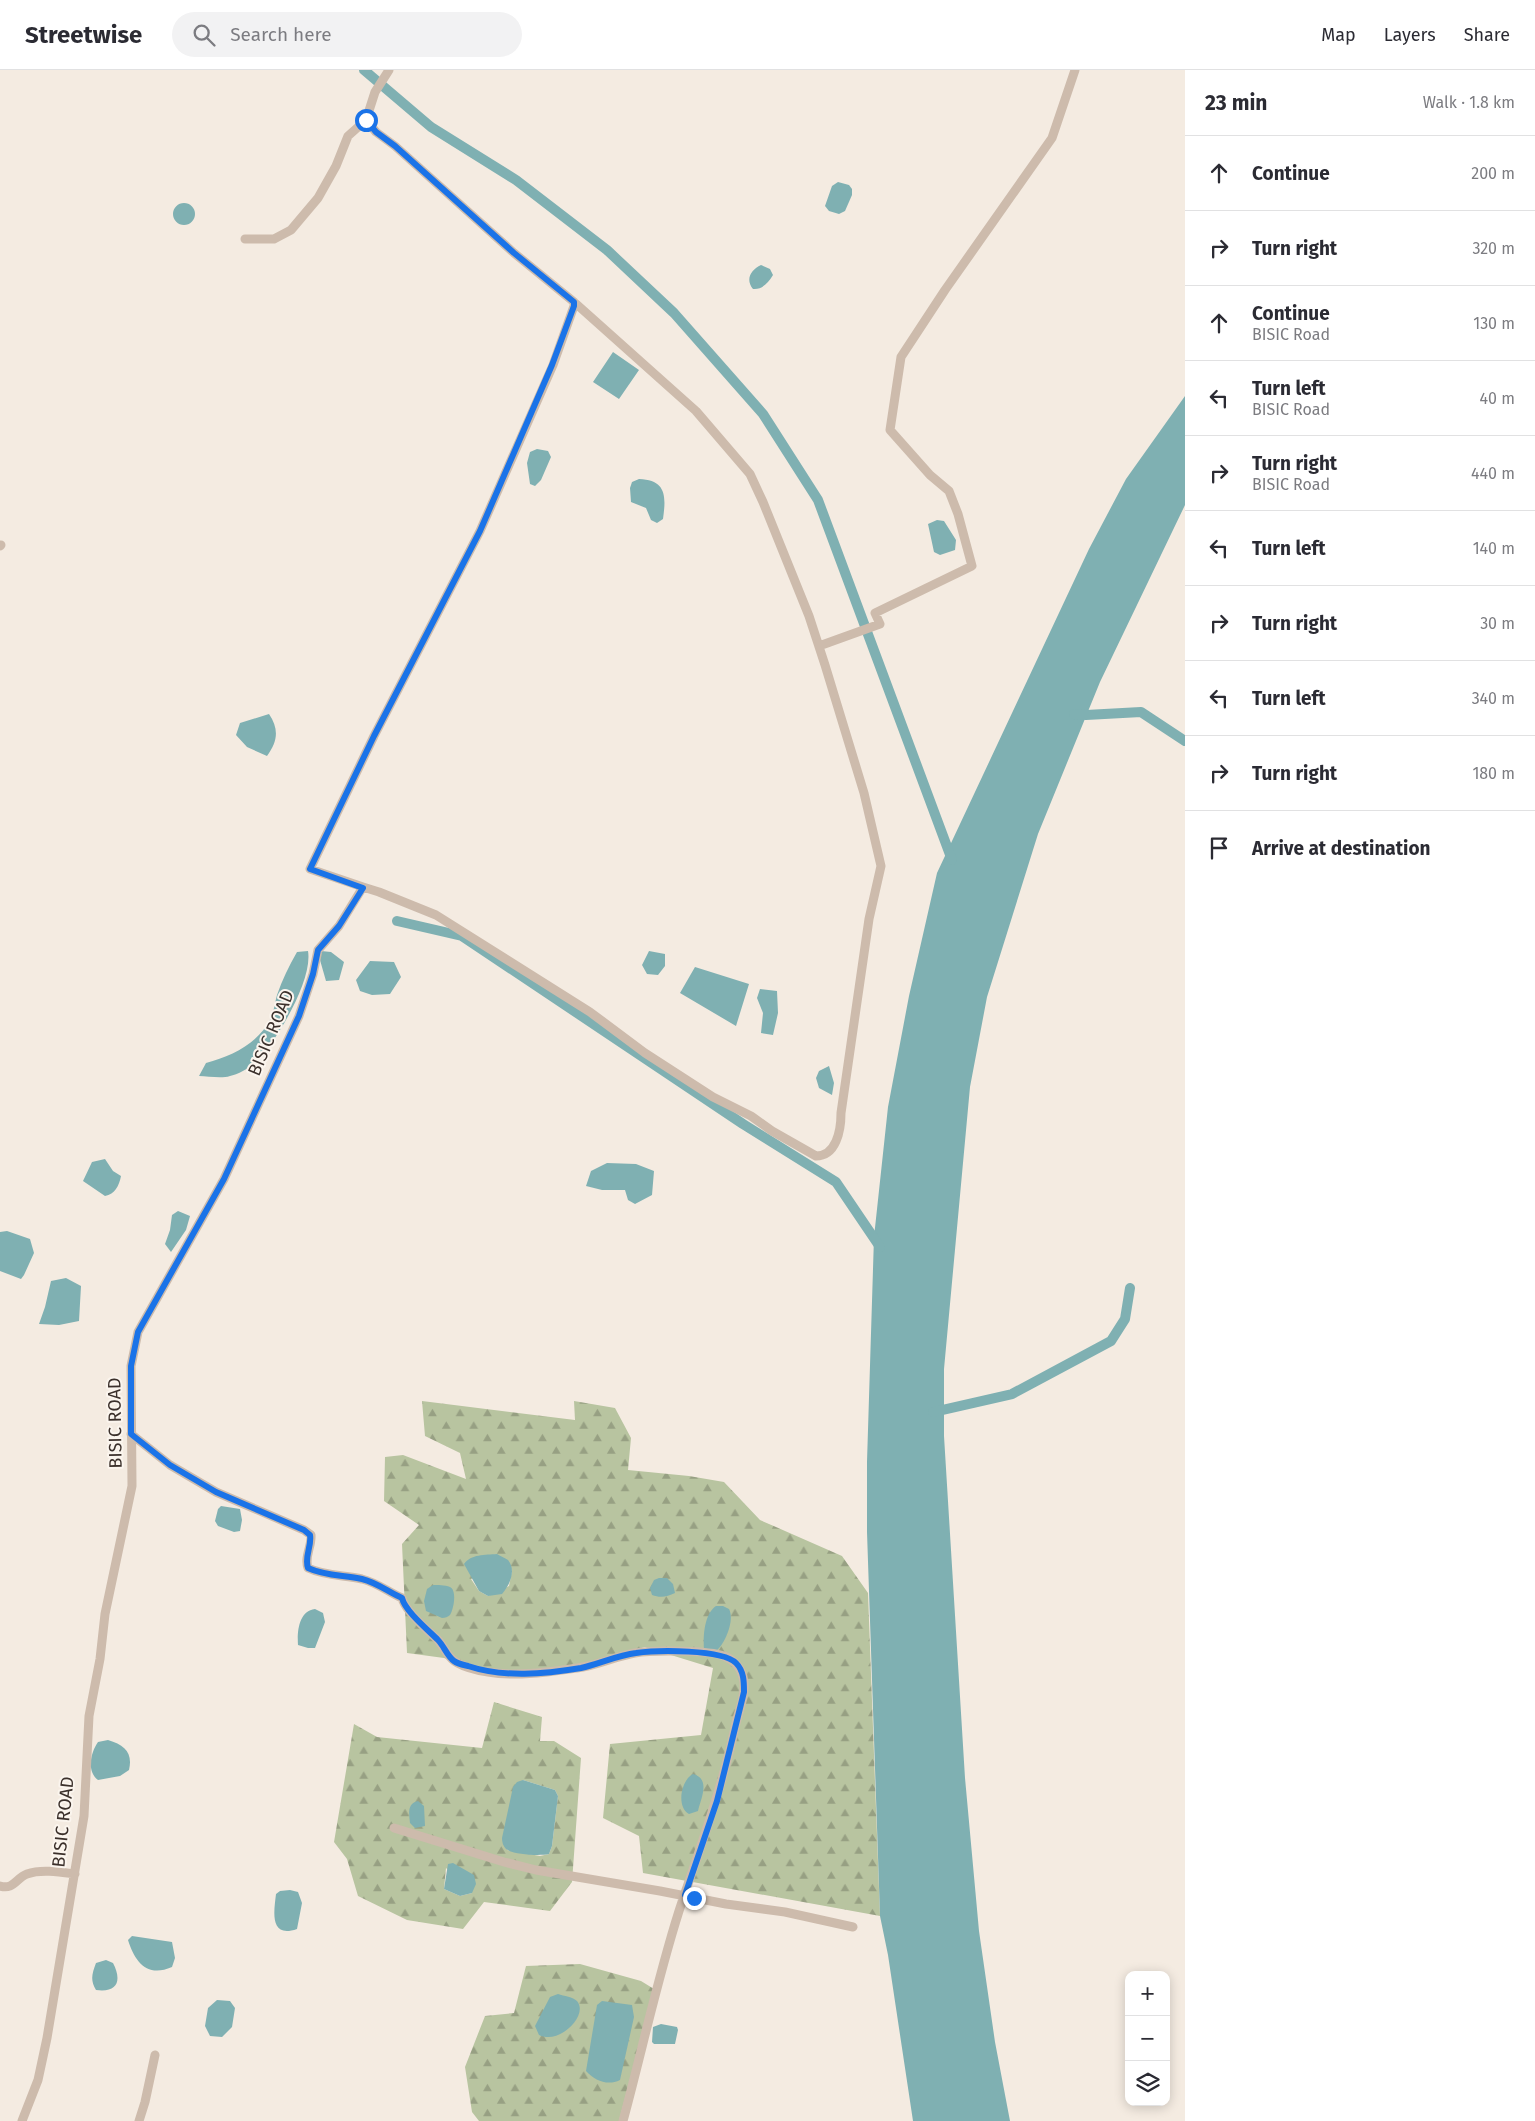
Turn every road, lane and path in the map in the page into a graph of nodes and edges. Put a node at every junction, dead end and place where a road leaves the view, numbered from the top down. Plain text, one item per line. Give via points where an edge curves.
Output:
1 (389, 70) edge
2 (1075, 70) edge
3 (366, 120) junction
4 (245, 239) dead end
5 (574, 302) junction
6 (818, 646) junction
7 (363, 888) junction
8 (131, 1434) junction
9 (394, 1828) dead end
10 (74, 1874) junction
11 (0, 1886) edge
12 (685, 1895) junction
13 (853, 1927) dead end
14 (155, 2056) dead end
15 (22, 2121) edge
16 (139, 2121) edge
17 (623, 2121) edge

1 - 3 street via 375,92
2 - 6 street via 1052,138 901,358 890,430 930,475 949,491 972,566 875,613 880,624
3 - 4 street via 348,136 318,198 291,230 274,239
3 - 5 street via 514,253
5 - 6 street via 696,411 750,474 784,553
5 - 7 street via 552,365 480,531 388,707 310,869
6 - 7 street via 864,793 881,866 869,919 841,1125 835,1144 824,1156 816,1156 713,1097 590,1012 436,915
7 - 8 street, BISIC ROAD via 339,926 318,950 299,1016 224,1179 138,1332 131,1366
8 - 10 street, BISIC ROAD via 132,1486 89,1716 84,1775 86,1799
8 - 12 street via 170,1465 216,1492 304,1530 310,1535 311,1542 306,1563 308,1568 371,1582 402,1598 404,1605 454,1661 488,1672 516,1673 579,1668 635,1653 699,1652 723,1655 736,1663 744,1678 744,1692 717,1801
9 - 12 street via 536,1870
10 - 11 street via 27,1874 11,1887
10 - 15 street, BISIC ROAD via 45,2048 38,2080
12 - 13 street
12 - 17 street via 656,1988
14 - 16 street

